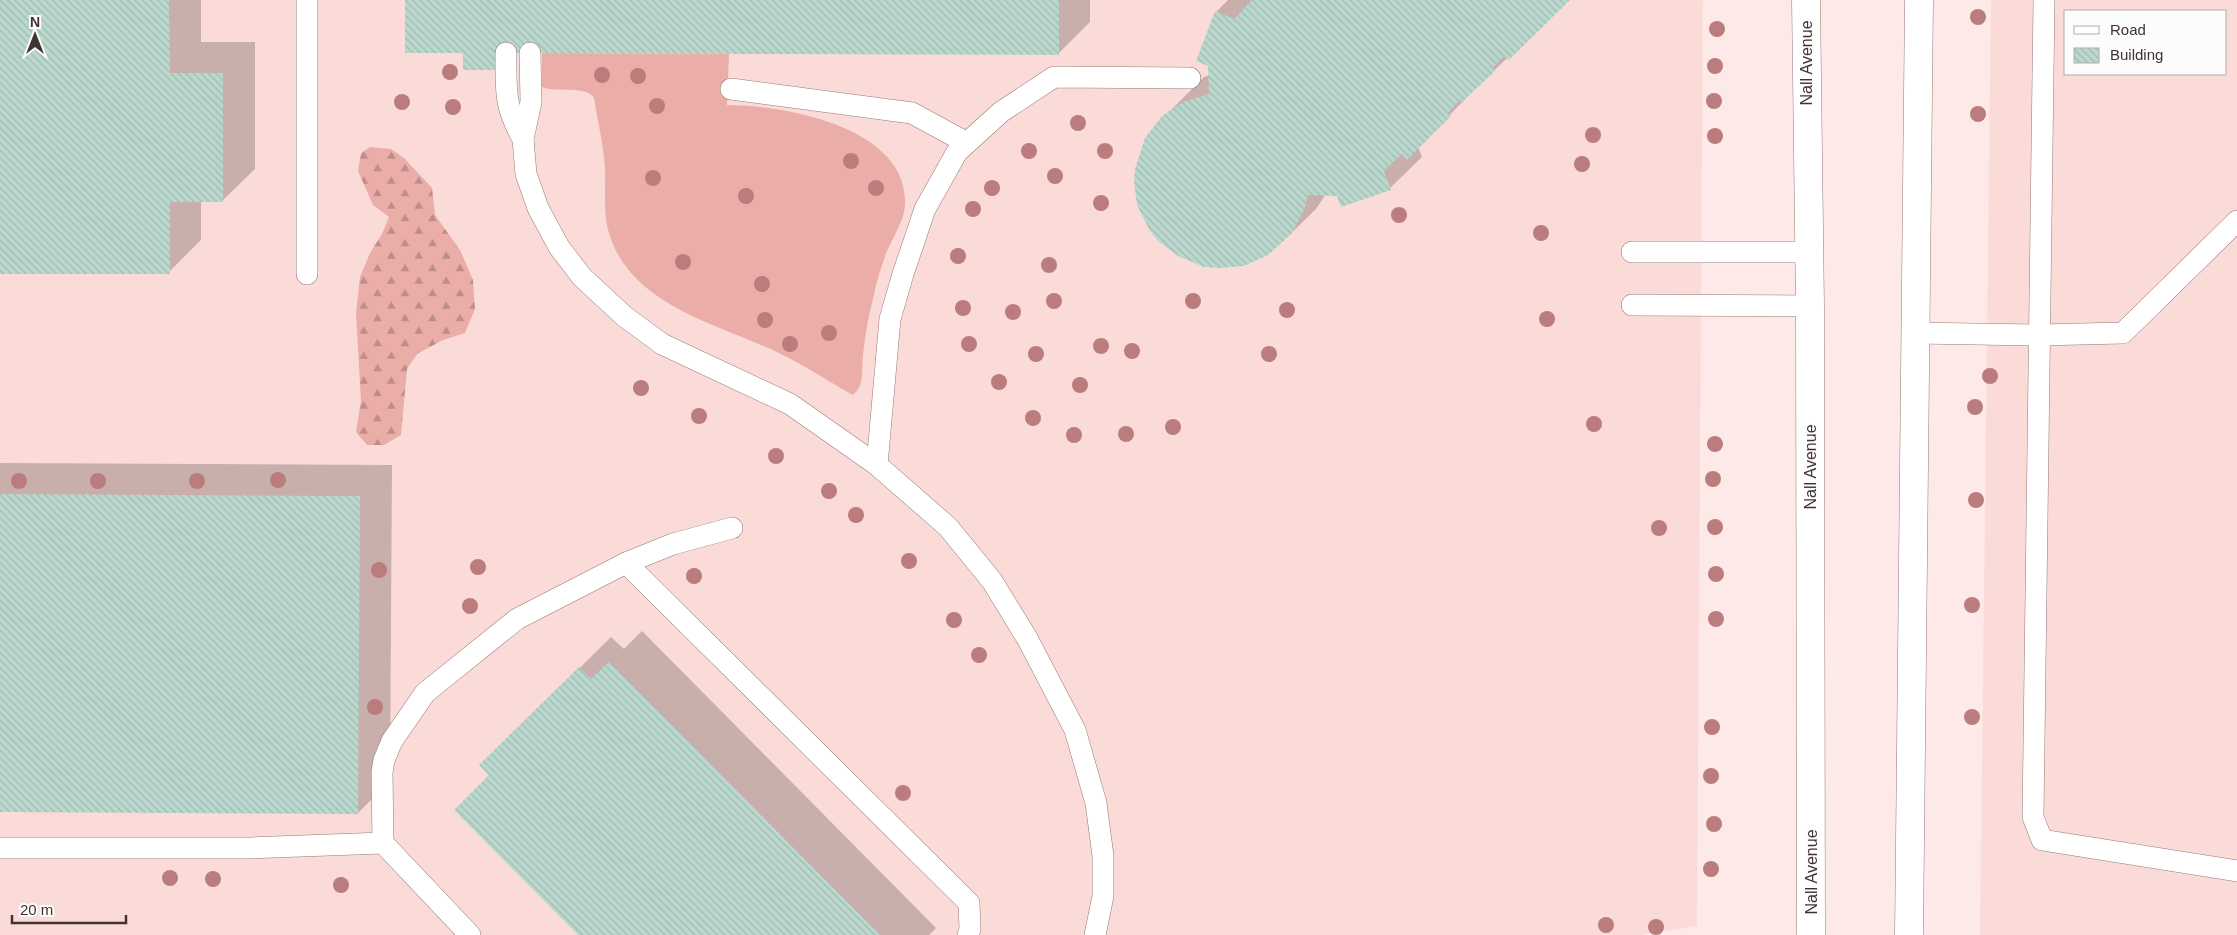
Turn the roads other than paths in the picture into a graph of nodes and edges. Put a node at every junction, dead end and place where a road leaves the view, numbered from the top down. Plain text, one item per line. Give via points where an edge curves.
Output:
1 (307, 0) edge
2 (1806, 0) edge
3 (1919, 0) edge
4 (2044, 0) edge
5 (506, 53) dead end
6 (530, 53) dead end
7 (1190, 78) dead end
8 (731, 89) dead end
9 (522, 139) junction
10 (967, 144) junction
11 (2237, 221) edge
12 (1632, 252) dead end
13 (1810, 252) junction
14 (307, 274) dead end
15 (1632, 305) dead end
16 (1810, 306) junction
17 (1915, 334) junction
18 (2039, 335) junction
19 (876, 465) junction
20 (732, 528) dead end
21 (626, 563) junction
22 (383, 843) junction
23 (0, 848) edge
24 (2237, 871) edge
25 (470, 935) edge
26 (968, 935) edge
27 (1095, 935) edge
28 (1811, 935) edge
29 (1909, 935) edge

1 - 14 lane
2 - 13 main road, Nall Avenue
3 - 17 main road
4 - 18 lane
5 - 9 lane via 506,97 511,119
6 - 9 lane via 531,102
7 - 10 lane via 1054,77 1001,112
8 - 10 lane via 912,113
9 - 19 lane via 526,174 538,208 558,247 582,277 624,316 662,344 790,404
10 - 19 lane via 957,152 925,209 892,310
11 - 18 lane via 2123,333
12 - 13 lane
13 - 16 main road, Nall Avenue
15 - 16 lane
16 - 28 main road, Nall Avenue
17 - 18 lane
17 - 29 main road
18 - 24 lane via 2033,817 2042,840
19 - 27 lane via 948,527 992,581 1027,638 1075,730 1096,803 1103,856 1103,896
20 - 21 lane via 673,544
21 - 22 lane via 517,619 425,693 392,741 384,760
21 - 26 lane via 969,903
22 - 23 lane via 250,848
22 - 25 lane

